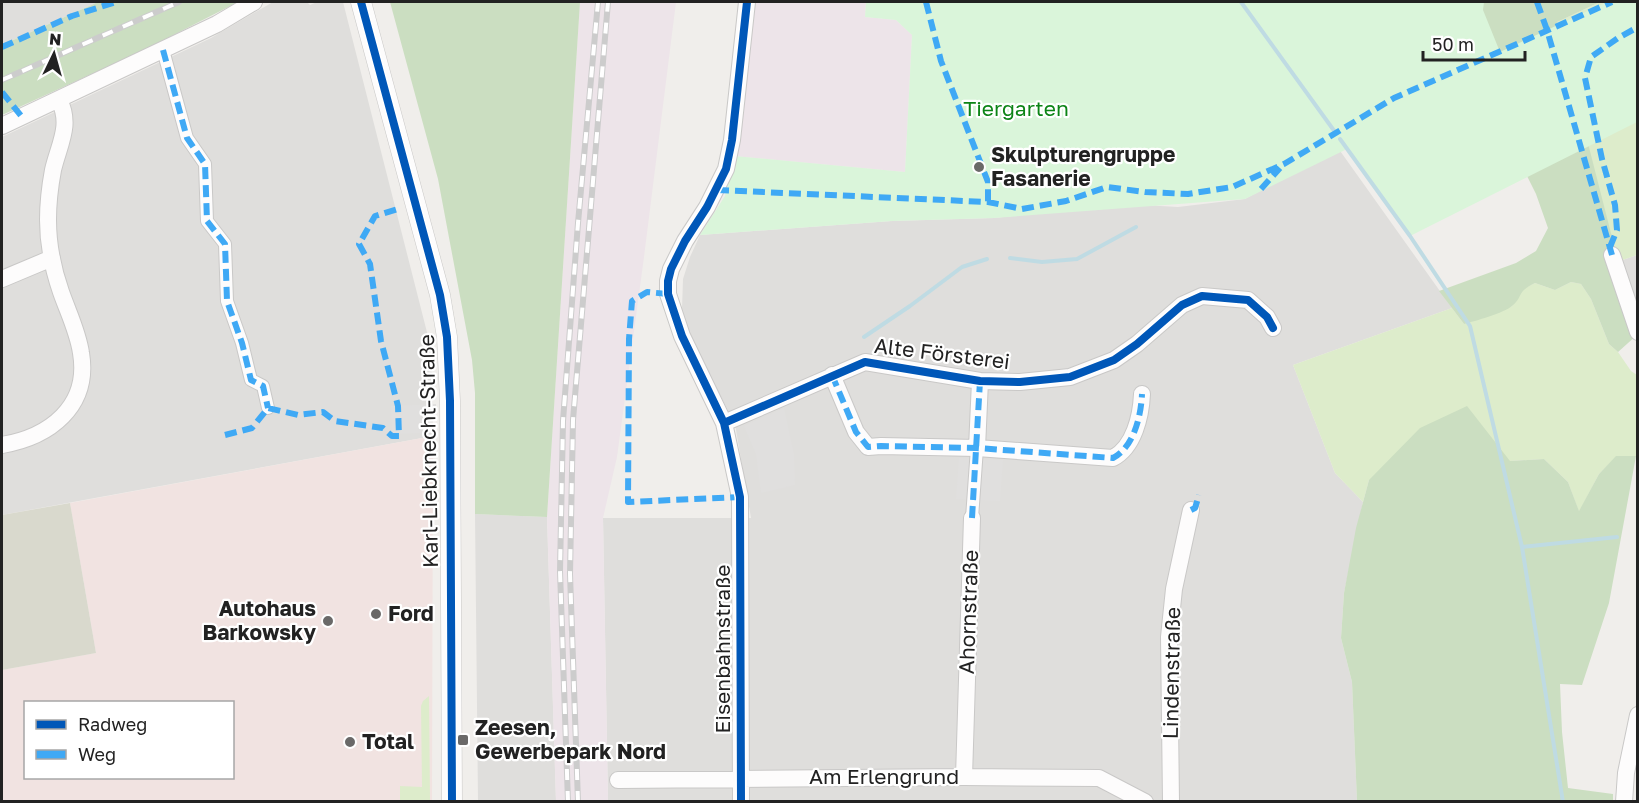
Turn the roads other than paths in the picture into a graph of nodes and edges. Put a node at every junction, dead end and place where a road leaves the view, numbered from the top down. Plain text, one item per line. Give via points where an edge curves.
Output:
1 (254, 2) edge
2 (362, 2) edge
3 (747, 2) edge
4 (163, 50) junction
5 (59, 99) junction
6 (2, 126) edge
7 (1612, 255) dead end
8 (52, 258) junction
9 (2, 279) edge
10 (1273, 328) dead end
11 (1638, 332) edge
12 (832, 375) junction
13 (980, 381) junction
14 (1142, 394) dead end
15 (268, 408) dead end
16 (724, 423) junction
17 (2, 446) edge
18 (977, 448) junction
19 (1191, 510) dead end
20 (972, 518) joint
21 (1638, 715) edge
22 (964, 777) junction
23 (741, 778) junction
24 (618, 780) dead end
25 (452, 801) edge
26 (741, 801) edge
27 (1145, 801) edge
28 (1171, 801) edge
29 (1624, 801) edge

1 - 4 street
2 - 25 street, Karl-Liebknecht-Straße via 440,295 447,338
3 - 16 street, Eisenbahnstraße via 726,169 685,241 668,281 668,294 682,336
4 - 5 street
4 - 15 street via 187,138 205,164 207,221 225,244 227,301 251,380 262,386
5 - 6 street
5 - 8 street via 66,122 49,195
7 - 11 street
8 - 9 street
8 - 17 street via 81,350 80,384 70,407 53,426 33,438
10 - 13 street, Alte Försterei via 1267,316 1248,300 1202,296 1182,305 1114,360 1089,371 1042,381
12 - 13 street, Alte Försterei via 865,362
12 - 16 street, Alte Försterei
12 - 18 street via 856,432 868,447
13 - 18 street
14 - 18 street via 1130,442 1123,453 1113,458
16 - 23 street, Eisenbahnstraße via 740,497
18 - 20 street, Ahornstraße
19 - 28 street, Lindenstraße via 1174,589 1169,637
20 - 22 street, Ahornstraße
21 - 29 street
22 - 23 street, Am Erlengrund
22 - 27 street, Am Erlengrund via 1099,778
23 - 24 street, Am Erlengrund
23 - 26 street, Eisenbahnstraße

